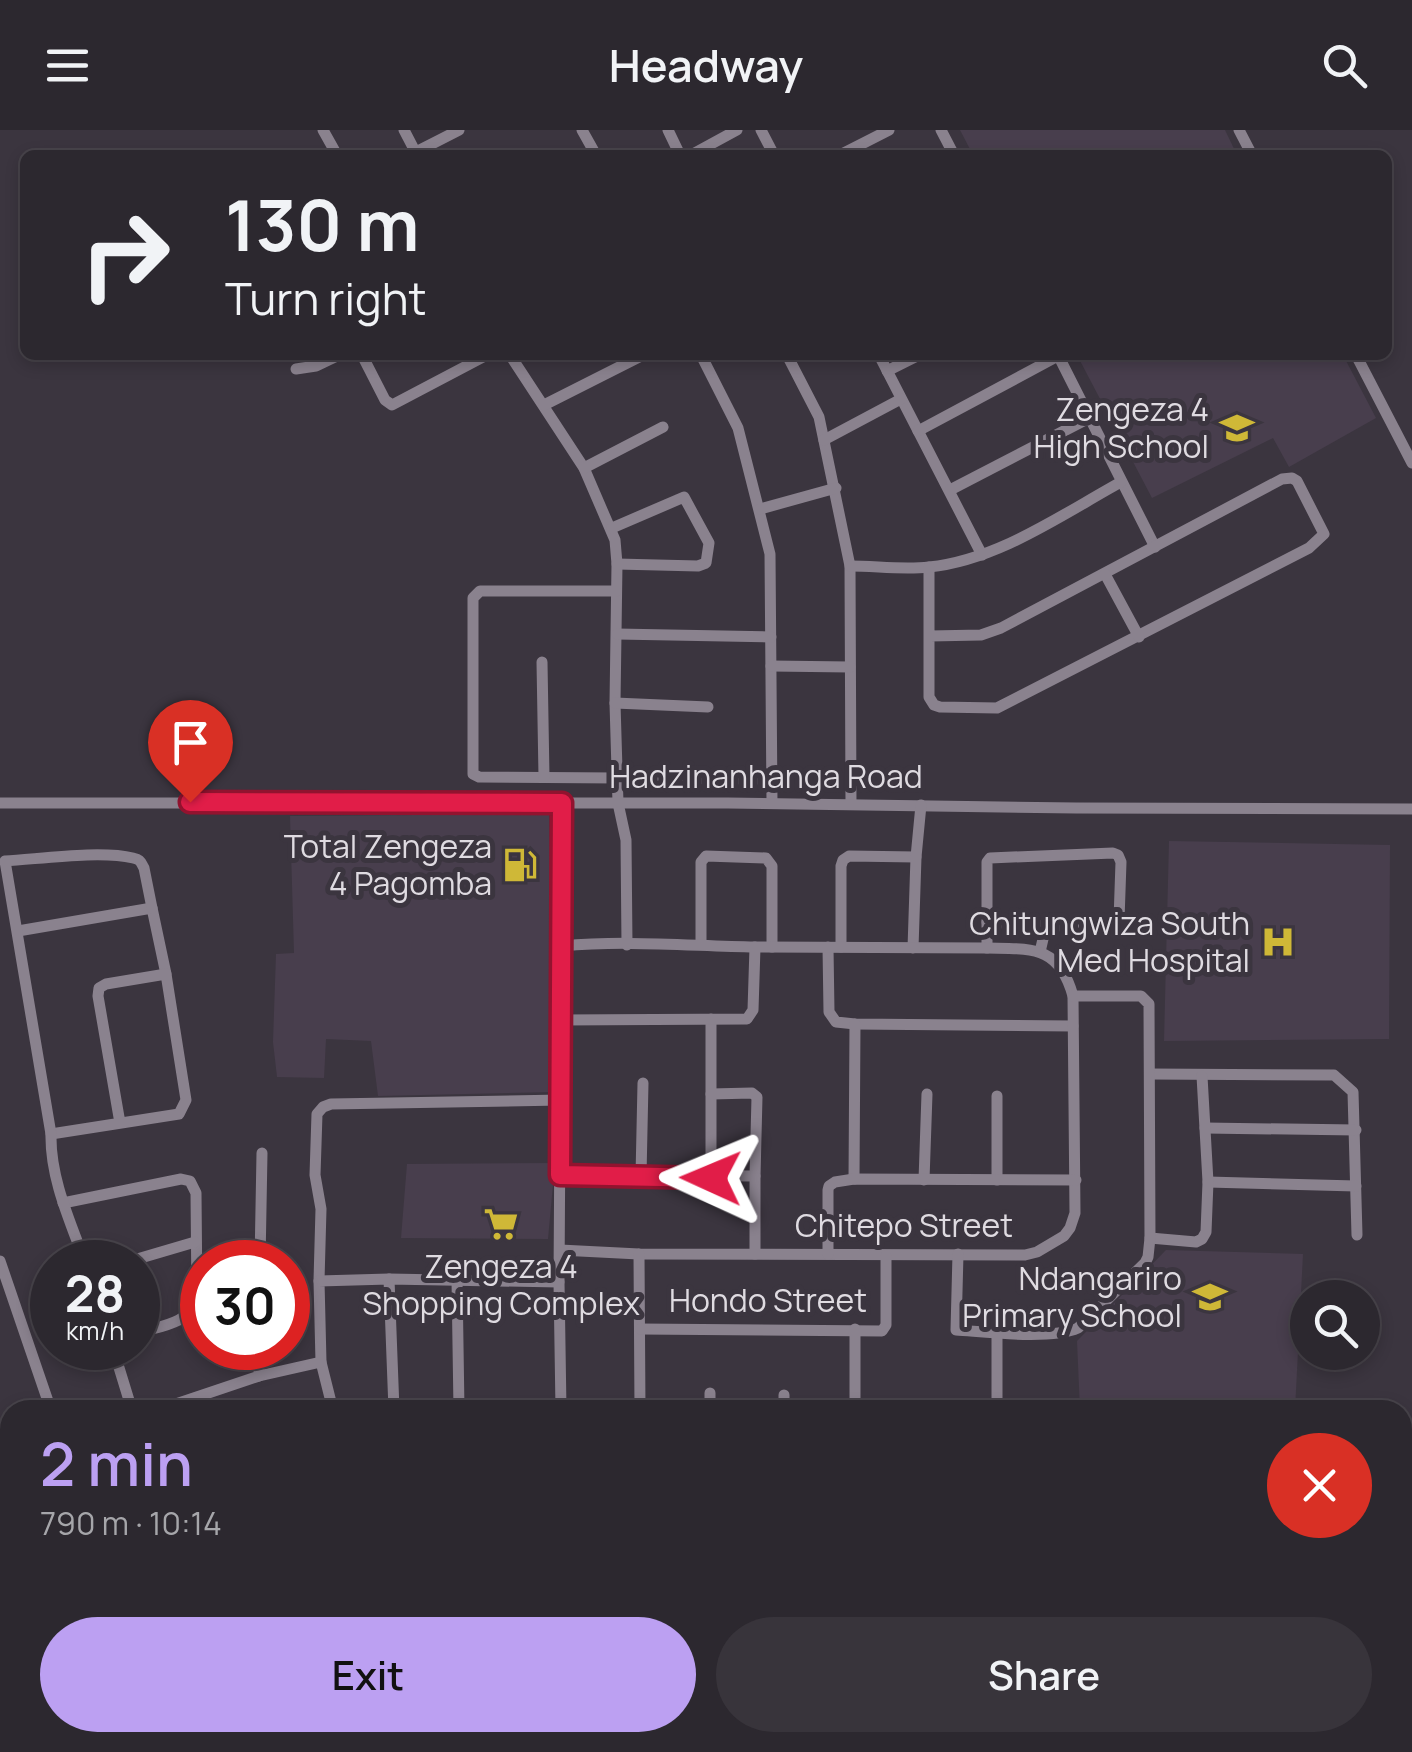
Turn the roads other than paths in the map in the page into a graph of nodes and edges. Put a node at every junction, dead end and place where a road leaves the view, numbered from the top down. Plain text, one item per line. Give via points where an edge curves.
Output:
1 (459, 130) edge
2 (736, 130) edge
3 (889, 130) edge
4 (424, 150) edge
5 (700, 150) edge
6 (850, 150) edge
7 (329, 360) edge
8 (365, 360) edge
9 (477, 360) edge
10 (513, 360) edge
11 (630, 360) edge
12 (704, 360) edge
13 (791, 360) edge
14 (881, 360) edge
15 (910, 360) edge
16 (1051, 360) edge
17 (1060, 360) edge
18 (1359, 360) edge
19 (296, 369) dead end
20 (887, 372) junction
21 (901, 399) junction
22 (544, 406) junction
23 (1089, 418) junction
24 (662, 427) dead end
25 (918, 431) junction
26 (824, 440) junction
27 (1412, 463) edge
28 (584, 468) junction
29 (1121, 482) junction
30 (836, 488) junction
31 (950, 490) junction
32 (760, 509) junction
33 (612, 528) junction
34 (1155, 547) junction
35 (982, 556) junction
36 (617, 564) junction
37 (850, 566) junction
38 (929, 567) junction
39 (1106, 574) junction
40 (616, 592) junction
41 (617, 634) junction
42 (930, 636) junction
43 (1139, 636) junction
44 (771, 637) junction
45 (542, 662) dead end
46 (771, 666) junction
47 (850, 667) junction
48 (615, 703) junction
49 (708, 707) dead end
50 (544, 777) junction
51 (617, 777) junction
52 (772, 778) junction
53 (0, 803) edge
54 (562, 803) junction
55 (618, 803) junction
56 (772, 803) junction
57 (851, 804) junction
58 (920, 805) junction
59 (1412, 809) edge
60 (916, 858) junction
61 (152, 908) junction
62 (987, 922) junction
63 (1046, 926) junction
64 (18, 931) junction
65 (701, 944) junction
66 (628, 945) junction
67 (562, 946) junction
68 (772, 946) junction
69 (755, 947) junction
70 (834, 947) junction
71 (913, 948) junction
72 (986, 948) junction
73 (1040, 952) junction
74 (166, 974) junction
75 (1074, 996) junction
76 (561, 1020) junction
77 (711, 1020) junction
78 (855, 1024) junction
79 (1074, 1026) junction
80 (1150, 1074) junction
81 (1202, 1076) junction
82 (642, 1083) dead end
83 (712, 1094) junction
84 (927, 1094) dead end
85 (998, 1096) dead end
86 (560, 1100) junction
87 (120, 1123) junction
88 (1205, 1128) junction
89 (1356, 1130) junction
90 (51, 1134) junction
91 (262, 1153) dead end
92 (560, 1175) junction
93 (641, 1176) junction
94 (756, 1176) junction
95 (711, 1178) junction
96 (854, 1180) junction
97 (924, 1180) junction
98 (998, 1180) junction
99 (1076, 1180) junction
100 (1208, 1182) junction
101 (1356, 1186) junction
102 (63, 1203) junction
103 (1357, 1235) dead end
104 (1150, 1238) junction
105 (77, 1240) edge
106 (195, 1240) edge
107 (260, 1240) edge
108 (560, 1250) junction
109 (639, 1254) junction
110 (755, 1254) junction
111 (828, 1254) junction
112 (958, 1254) junction
113 (886, 1256) junction
114 (0, 1261) edge
115 (389, 1279) junction
116 (456, 1280) junction
117 (319, 1281) junction
118 (559, 1282) junction
119 (640, 1329) junction
120 (855, 1330) junction
121 (997, 1333) junction
122 (320, 1362) junction
123 (120, 1370) edge
124 (259, 1370) edge
125 (259, 1376) junction
126 (710, 1393) dead end
127 (784, 1395) dead end
128 (48, 1400) edge
129 (129, 1400) edge
130 (188, 1400) edge
131 (330, 1400) edge
132 (394, 1400) edge
133 (459, 1400) edge
134 (561, 1400) edge
135 (640, 1400) edge
136 (710, 1400) edge
137 (784, 1400) edge
138 (855, 1400) edge
139 (997, 1400) edge

1 - 4 street
2 - 5 street
3 - 6 street
7 - 19 street
8 - 9 street via 392,404
10 - 22 street
11 - 22 street
12 - 32 street via 738,428
13 - 26 street
14 - 20 street
15 - 20 street
16 - 25 street
17 - 23 street
18 - 27 street
20 - 21 street
21 - 25 street
21 - 26 street
22 - 28 street
23 - 29 street
23 - 31 street
24 - 28 street
25 - 31 street
26 - 30 street
28 - 33 street
29 - 34 street
29 - 35 street
30 - 32 street
30 - 37 street
31 - 35 street
32 - 44 street via 770,554
33 - 36 street
33 - 36 street via 684,497 709,543 706,563 698,566
34 - 39 street
34 - 43 street via 1288,478 1298,481 1324,534
35 - 38 street
36 - 40 street
37 - 38 street
37 - 47 street
38 - 42 street
39 - 42 street via 980,636
39 - 43 street
40 - 41 street
40 - 50 street via 480,592 473,598 473,774
41 - 44 street
41 - 48 street
42 - 43 street via 931,702 986,708 1015,701
44 - 46 street
45 - 50 street
46 - 47 street
46 - 52 street
47 - 57 street
48 - 49 street
48 - 51 street
50 - 51 street
51 - 52 street
51 - 55 street
52 - 56 street
53 - 54 street, Hadzinanhanga Road
54 - 55 street, Hadzinanhanga Road
54 - 67 street
55 - 56 street, Hadzinanhanga Road
55 - 66 street via 626,840
56 - 57 street, Hadzinanhanga Road
57 - 58 street, Hadzinanhanga Road
58 - 59 street, Hadzinanhanga Road
58 - 60 street
60 - 70 street via 845,858
60 - 71 street
61 - 64 street
61 - 64 street via 144,868 134,858 5,861
61 - 74 street
62 - 63 street
62 - 63 street via 990,858 1118,856 1116,922
62 - 72 street
63 - 73 street
64 - 90 street
65 - 66 street
65 - 68 street via 706,856 766,858 772,866
65 - 69 street
66 - 67 street
67 - 76 street
68 - 69 street
68 - 70 street
69 - 77 street via 751,1015
70 - 71 street
70 - 78 street via 829,1012 836,1022
71 - 72 street
72 - 73 street
73 - 75 street via 1060,965
74 - 87 street via 186,1100 178,1114
74 - 87 street via 99,988
75 - 79 street, Chitepo Street
75 - 80 street via 1148,1000
76 - 77 street
76 - 86 street
77 - 83 street
78 - 79 street
78 - 96 street
79 - 99 street, Chitepo Street
80 - 81 street
80 - 104 street
81 - 88 street
81 - 89 street via 1334,1075 1354,1092
82 - 93 street
83 - 94 street via 757,1097
83 - 95 street
84 - 97 street
85 - 98 street
86 - 92 street
86 - 117 street via 323,1107 317,1114 315,1176
87 - 90 street
88 - 89 street
88 - 100 street
89 - 101 street
90 - 102 street
91 - 107 street
92 - 93 street
92 - 108 street
93 - 95 street
94 - 95 street
94 - 110 street
96 - 97 street
96 - 111 street via 829,1186
97 - 98 street
98 - 99 street
99 - 112 street, Chitepo Street via 1074,1221 1056,1242 1025,1255
100 - 101 street
100 - 104 street via 1202,1239
101 - 103 street
102 - 105 street
102 - 106 street via 181,1178 196,1193
104 - 121 street via 1144,1263 1078,1328
108 - 109 street, Chitepo Street
108 - 118 street
109 - 110 street, Chitepo Street
109 - 119 street
110 - 111 street, Chitepo Street
111 - 113 street, Chitepo Street
112 - 113 street, Chitepo Street
112 - 121 street via 956,1330
113 - 120 street, Hondo Street via 886,1325
114 - 128 street
115 - 116 street
115 - 117 street
115 - 132 street
116 - 118 street
116 - 133 street
117 - 122 street
118 - 134 street
119 - 120 street, Hondo Street
119 - 135 street
120 - 138 street
121 - 139 street
122 - 125 street
122 - 131 street
123 - 129 street
124 - 125 street
125 - 130 street
126 - 136 street
127 - 137 street

